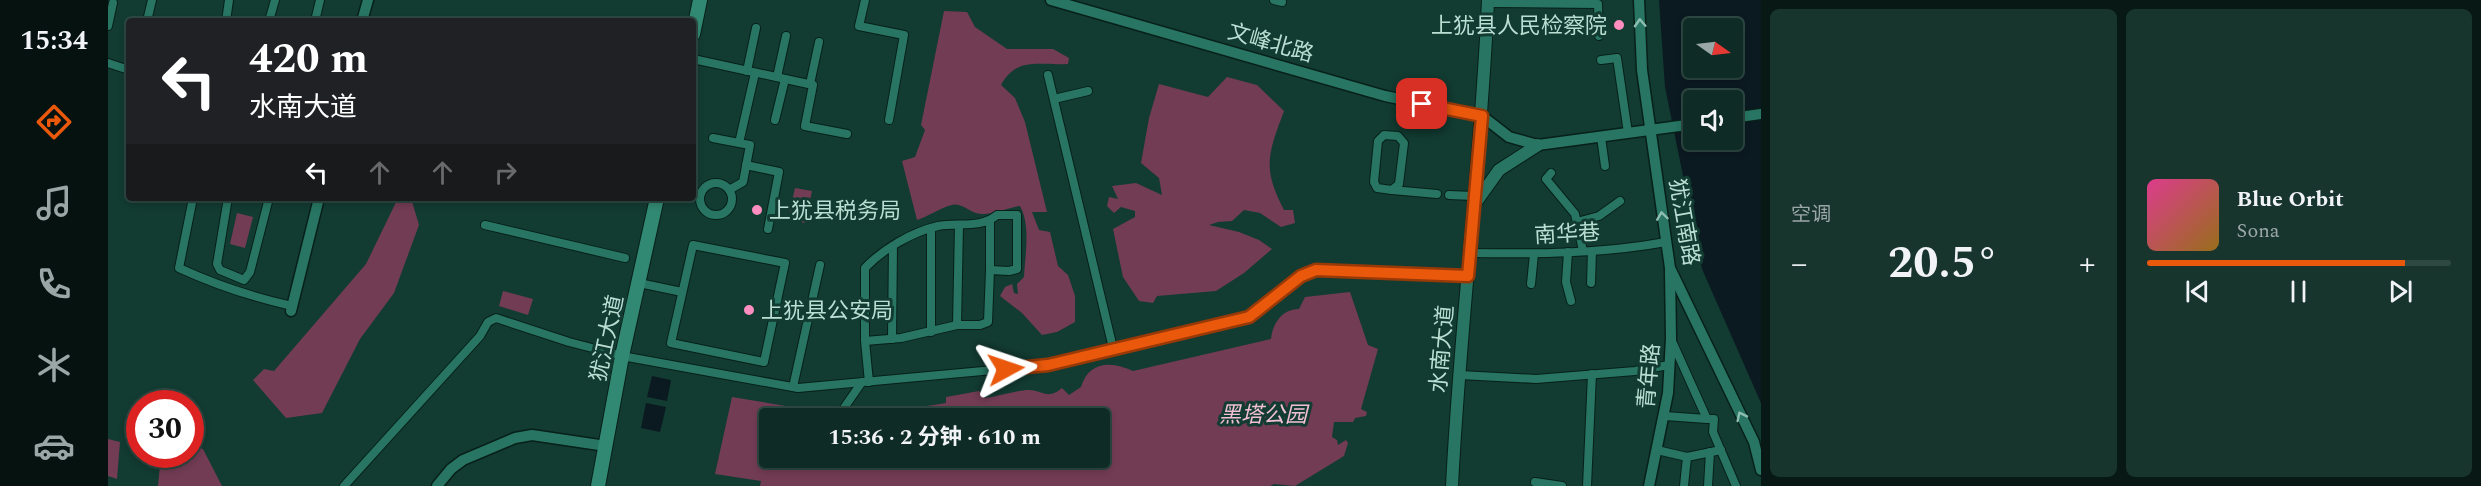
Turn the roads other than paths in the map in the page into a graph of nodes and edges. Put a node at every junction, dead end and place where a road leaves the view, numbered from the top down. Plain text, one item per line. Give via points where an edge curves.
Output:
1 (152, 0) edge
2 (229, 0) edge
3 (275, 0) edge
4 (320, 0) edge
5 (368, 0) edge
6 (690, 0) edge
7 (700, 0) edge
8 (865, 0) edge
9 (1051, 0) edge
10 (1639, 0) edge
11 (1488, 1) edge
12 (114, 2) edge
13 (148, 18) edge
14 (226, 18) edge
15 (270, 18) edge
16 (316, 18) edge
17 (363, 18) edge
18 (687, 18) edge
19 (696, 19) edge
20 (108, 26) edge
21 (756, 28) dead end
22 (786, 36) dead end
23 (1599, 36) dead end
24 (819, 42) dead end
25 (696, 60) edge
26 (1601, 60) dead end
27 (108, 63) edge
28 (126, 69) edge
29 (751, 72) junction
30 (1048, 75) dead end
31 (781, 78) junction
32 (810, 84) junction
33 (1088, 91) dead end
34 (1054, 99) junction
35 (1761, 114) edge
36 (1482, 116) junction
37 (1743, 116) edge
38 (776, 120) dead end
39 (890, 120) dead end
40 (1683, 126) edge
41 (1650, 130) junction
42 (847, 134) dead end
43 (1628, 134) junction
44 (1601, 137) junction
45 (713, 138) dead end
46 (740, 142) junction
47 (1538, 145) junction
48 (746, 165) junction
49 (1605, 166) dead end
50 (1551, 173) dead end
51 (729, 190) junction
52 (1392, 190) junction
53 (697, 194) edge
54 (1437, 194) dead end
55 (1449, 195) dead end
56 (192, 201) edge
57 (228, 201) edge
58 (268, 201) edge
59 (317, 201) edge
60 (648, 201) edge
61 (656, 201) edge
62 (1474, 201) junction
63 (1620, 201) dead end
64 (990, 222) junction
65 (1577, 222) junction
66 (485, 225) dead end
67 (959, 225) junction
68 (768, 229) dead end
69 (931, 229) junction
70 (1666, 242) junction
71 (894, 246) junction
72 (1587, 251) junction
73 (1568, 252) junction
74 (1470, 253) junction
75 (1534, 254) junction
76 (625, 258) dead end
77 (820, 265) dead end
78 (1670, 268) junction
79 (990, 270) junction
80 (1468, 276) junction
81 (639, 283) junction
82 (1591, 283) dead end
83 (1531, 284) dead end
84 (682, 292) junction
85 (1571, 301) dead end
86 (291, 308) joint
87 (957, 325) junction
88 (931, 332) junction
89 (1671, 338) junction
90 (892, 339) junction
91 (865, 341) junction
92 (1113, 348) junction
93 (619, 355) junction
94 (1669, 365) junction
95 (1592, 374) junction
96 (1460, 375) junction
97 (866, 382) junction
98 (793, 387) junction
99 (845, 408) edge
100 (1665, 416) junction
101 (1707, 419) junction
102 (603, 445) junction
103 (1657, 450) junction
104 (1721, 450) junction
105 (1710, 452) junction
106 (1687, 457) junction
107 (1761, 470) edge
108 (1535, 482) dead end
109 (344, 486) edge
110 (437, 486) edge
111 (590, 486) edge
112 (598, 486) edge
113 (1452, 486) edge
114 (1562, 486) edge
115 (1587, 486) edge
116 (1649, 486) edge
117 (1684, 486) edge
118 (1708, 486) edge
119 (1736, 486) edge

1 - 13 street
2 - 14 street
3 - 15 street
4 - 16 street
5 - 17 street
6 - 18 main road
7 - 19 main road
8 - 39 street via 859,26 904,35
9 - 36 street, 文峰北路 via 1385,96
41 -> 10 street, 犹江南路
11 - 23 street via 1598,4
11 - 36 main road, 水南大道
12 - 20 street
21 - 29 street
22 - 31 street
24 - 32 street
25 - 29 street
26 - 43 street via 1617,58
27 - 28 street
29 - 31 street
29 - 46 street
30 - 34 street
31 - 32 street
31 - 38 street
32 - 42 street via 813,85 805,126
33 - 34 street
34 - 92 street
35 - 37 street
36 - 47 street via 1509,137
36 - 62 main road, 水南大道
40 - 41 street
41 - 43 street
70 -> 41 street, 犹江南路
43 - 44 street
44 - 47 street
44 - 49 street
45 - 46 street
46 - 48 street via 750,145
47 - 62 main road via 1499,170
48 - 51 street via 743,182
48 - 68 street via 779,172
50 - 65 street via 1546,179 1575,214
51 - 53 street via 711,183
51 - 53 street via 730,206 720,214 705,210
52 - 52 street via 1377,188 1374,182 1378,141 1384,135 1398,136 1404,143 1399,184
52 - 54 street
55 - 62 street
56 - 86 street via 179,268
57 - 58 street via 217,264 220,270 244,280 250,272
59 - 86 street
60 - 93 main road, 犹江大道
61 - 81 main road, 犹江大道
62 - 74 main road, 水南大道
63 - 65 street via 1599,216
64 - 67 street
64 - 79 street
64 - 79 street via 997,215 1017,215 1017,269
65 - 72 street
66 - 76 street
67 - 69 street
67 - 87 street
69 - 71 street
69 - 88 street
70 - 72 street, 南华巷
70 - 78 street, 犹江南路
71 - 90 street
71 - 91 street via 865,268
72 - 73 street, 南华巷
72 - 82 street
73 - 75 street, 南华巷
73 - 85 street via 1566,282
74 - 75 street, 南华巷
74 - 80 main road, 水南大道
75 - 83 street
77 - 98 street
78 - 89 street, 青年路
107 -> 78 street, 犹江南路 via 1754,442
79 - 87 street via 988,322
80 - 92 street via 1316,270 1301,276 1249,317
80 - 96 main road, 水南大道
81 - 84 street
81 - 93 main road, 犹江大道
84 - 84 street via 693,245 785,263 765,362 671,343
87 - 88 street
88 - 90 street
89 - 94 street, 青年路
89 - 101 street
90 - 91 street
91 - 97 street
92 - 97 street via 1048,365
93 - 98 street
93 - 102 main road, 犹江大道
93 - 109 street via 496,318 488,322 480,336
94 - 95 street
94 - 100 street, 青年路
95 - 96 street via 1536,379
95 - 115 street
96 - 113 main road, 水南大道
97 - 98 street
97 - 99 street
100 - 101 street
100 - 103 street, 青年路
101 - 104 street via 1714,419 1713,432
102 - 110 street via 532,435 515,438 463,460
102 - 111 main road, 犹江大道
102 - 112 main road, 犹江大道
103 - 106 street
103 - 116 street, 青年路
104 - 105 street
104 - 119 street
105 - 106 street
105 - 118 street
106 - 117 street
108 - 114 street

